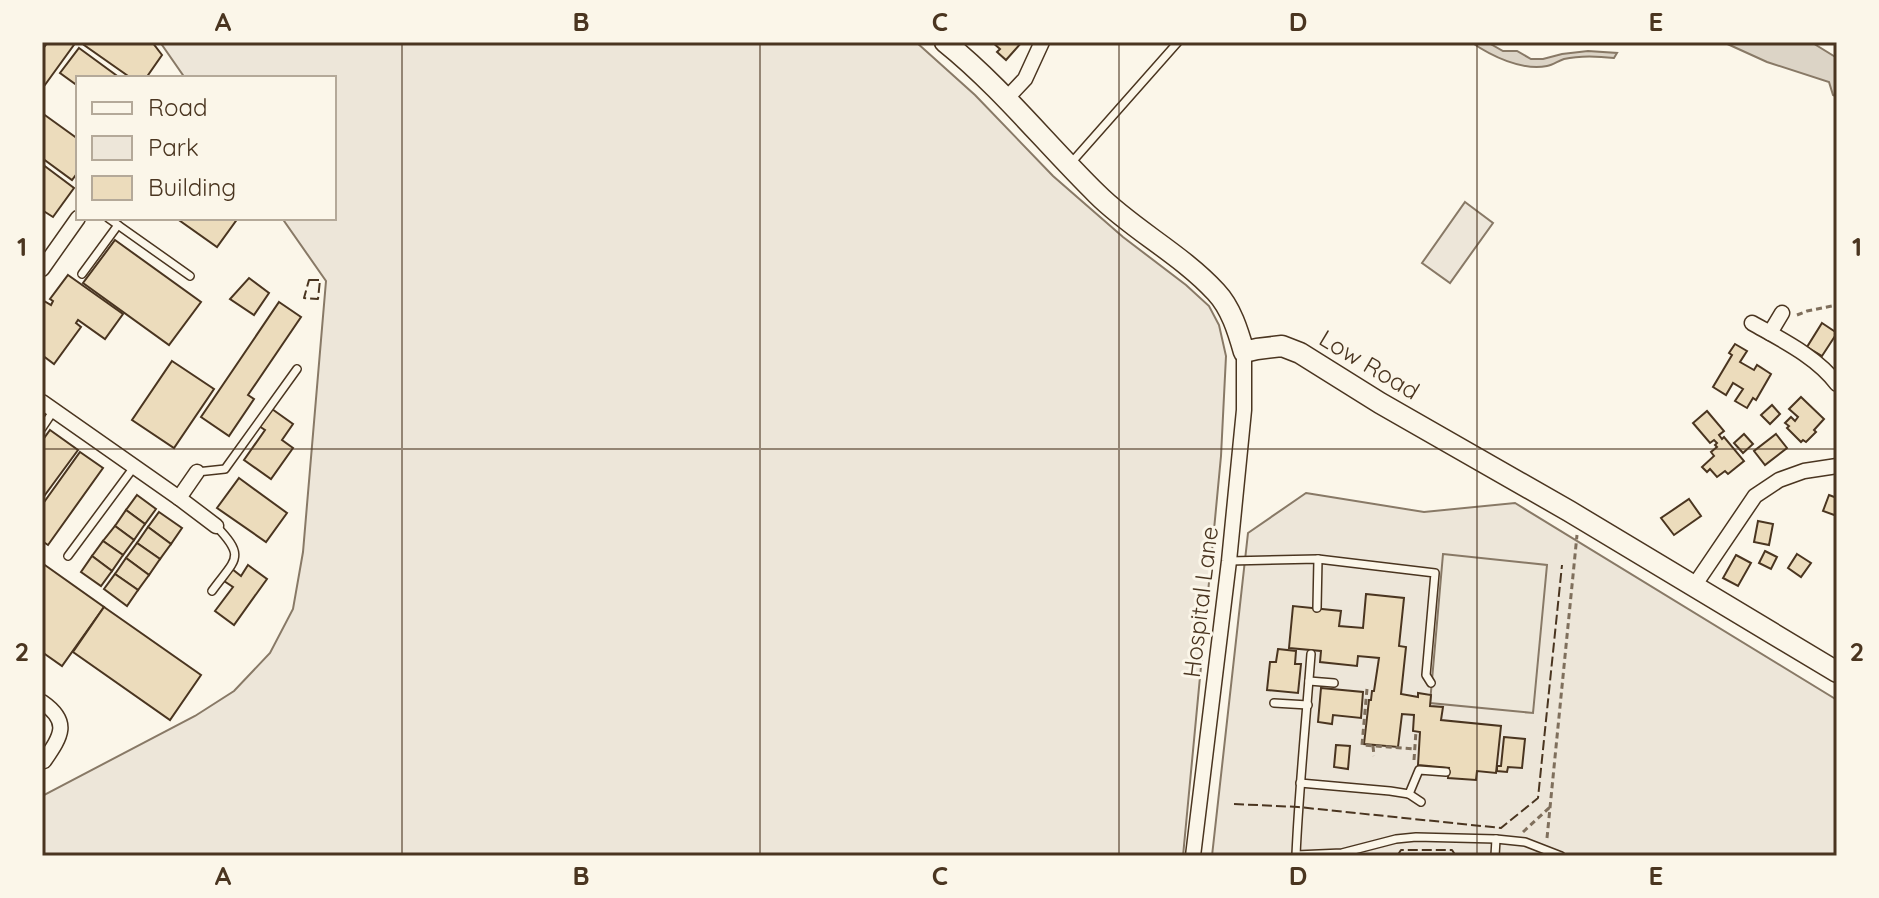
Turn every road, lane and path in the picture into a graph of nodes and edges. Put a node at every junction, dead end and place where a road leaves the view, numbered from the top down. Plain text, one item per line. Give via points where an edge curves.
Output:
1 (1042, 42) edge
2 (1178, 42) edge
3 (948, 43) edge
4 (1007, 98) junction
5 (1070, 165) junction
6 (76, 220) edge
7 (111, 220) edge
8 (118, 225) junction
9 (44, 262) edge
10 (82, 274) dead end
11 (190, 276) dead end
12 (1837, 305) edge
13 (1782, 313) joint
14 (1752, 323) dead end
15 (1770, 333) junction
16 (1244, 352) junction
17 (297, 369) dead end
18 (1837, 384) edge
19 (48, 406) edge
20 (42, 428) edge
21 (1837, 466) edge
22 (134, 467) junction
23 (197, 472) joint
24 (179, 498) junction
25 (1578, 516) junction
26 (216, 526) joint
27 (68, 556) dead end
28 (1318, 559) junction
29 (1229, 561) junction
30 (1694, 586) junction
31 (212, 591) dead end
32 (1317, 608) dead end
33 (1311, 654) dead end
34 (1837, 672) edge
35 (1309, 681) junction
36 (1334, 683) dead end
37 (1431, 683) dead end
38 (1367, 689) dead end
39 (42, 702) edge
40 (1274, 703) dead end
41 (1308, 705) junction
42 (1416, 731) dead end
43 (1373, 746) junction
44 (1415, 749) junction
45 (1374, 756) dead end
46 (43, 762) edge
47 (1419, 770) junction
48 (1446, 772) dead end
49 (1300, 783) junction
50 (1409, 794) junction
51 (1421, 802) dead end
52 (1550, 807) junction
53 (1496, 839) junction
54 (1512, 841) junction
55 (1547, 849) junction
56 (1296, 855) edge
57 (1559, 855) edge
58 (1193, 856) edge
59 (1495, 856) edge

1 - 4 street via 1025,79
2 - 5 lane
3 - 4 street
4 - 5 street
5 - 16 street via 1099,196 1217,293
6 - 9 street
7 - 8 lane
8 - 10 lane
8 - 11 lane
12 - 13 path via 1795,316
13 - 15 street
14 - 15 street
15 - 18 street via 1811,359
16 - 25 street, Low Road via 1282,346 1300,353
16 - 29 street, Hospital Lane via 1244,410
17 - 23 lane via 225,469
19 - 20 lane
19 - 22 street
21 - 30 street via 1779,480 1755,496
22 - 24 street
22 - 27 lane
23 - 24 street
24 - 26 street
25 - 30 street, Low Road
25 - 52 path
26 - 31 lane via 236,552
28 - 29 lane
28 - 32 lane
28 - 37 lane via 1435,573 1426,675
29 - 58 street, Hospital Lane
30 - 34 street, Low Road
33 - 35 lane
35 - 36 lane
35 - 41 lane
38 - 43 path via 1362,745
39 - 46 street via 61,723 58,740
40 - 41 lane
41 - 49 lane
42 - 44 path
43 - 44 path
43 - 45 path
44 - 47 path
47 - 48 lane
47 - 50 lane
49 - 50 lane
49 - 56 lane
50 - 51 lane
52 - 54 path
52 - 55 path
53 - 54 lane
53 - 56 lane via 1416,837 1342,853
53 - 59 lane
54 - 55 lane
55 - 57 lane

